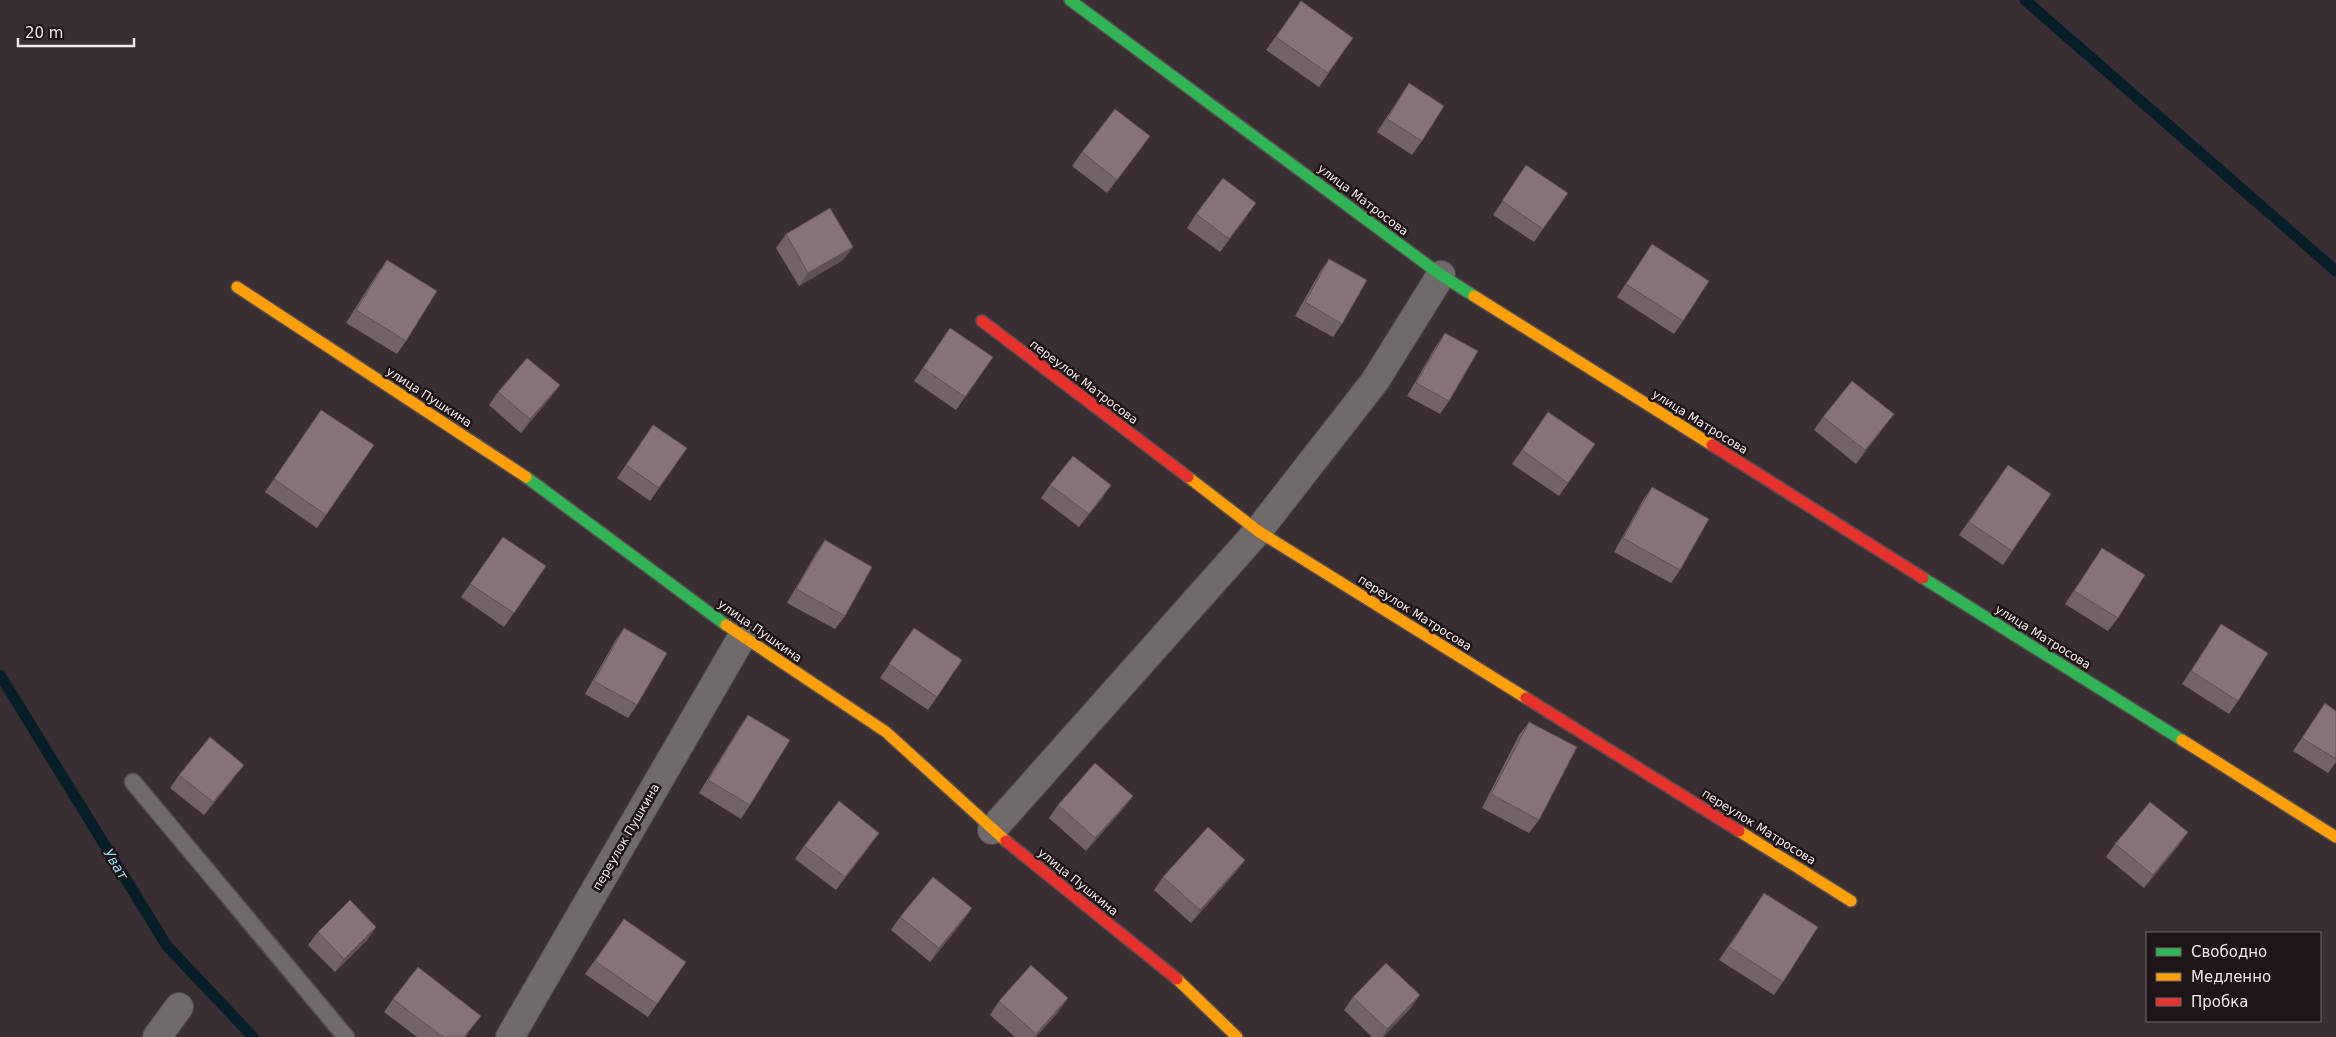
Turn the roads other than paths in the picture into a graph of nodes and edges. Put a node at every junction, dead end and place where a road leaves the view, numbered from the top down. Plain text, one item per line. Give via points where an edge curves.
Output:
1 (1070, 0) edge
2 (1441, 275) junction
3 (237, 287) dead end
4 (982, 321) dead end
5 (1258, 531) junction
6 (742, 637) junction
7 (133, 782) dead end
8 (992, 830) junction
9 (2336, 837) edge
10 (1851, 901) dead end
11 (179, 1007) dead end
12 (156, 1037) edge
13 (346, 1037) edge
14 (510, 1037) edge
15 (1237, 1037) edge

1 - 2 street, улица Матросова
2 - 5 street via 1375,381
2 - 9 street, улица Матросова
3 - 6 street, улица Пушкина via 542,488
4 - 5 street, переулок Матросова
5 - 8 street
5 - 10 street, переулок Матросова
6 - 8 street, улица Пушкина via 886,732
6 - 14 street, переулок Пушкина
7 - 13 lane
8 - 15 street, улица Пушкина via 1178,980
11 - 12 street

